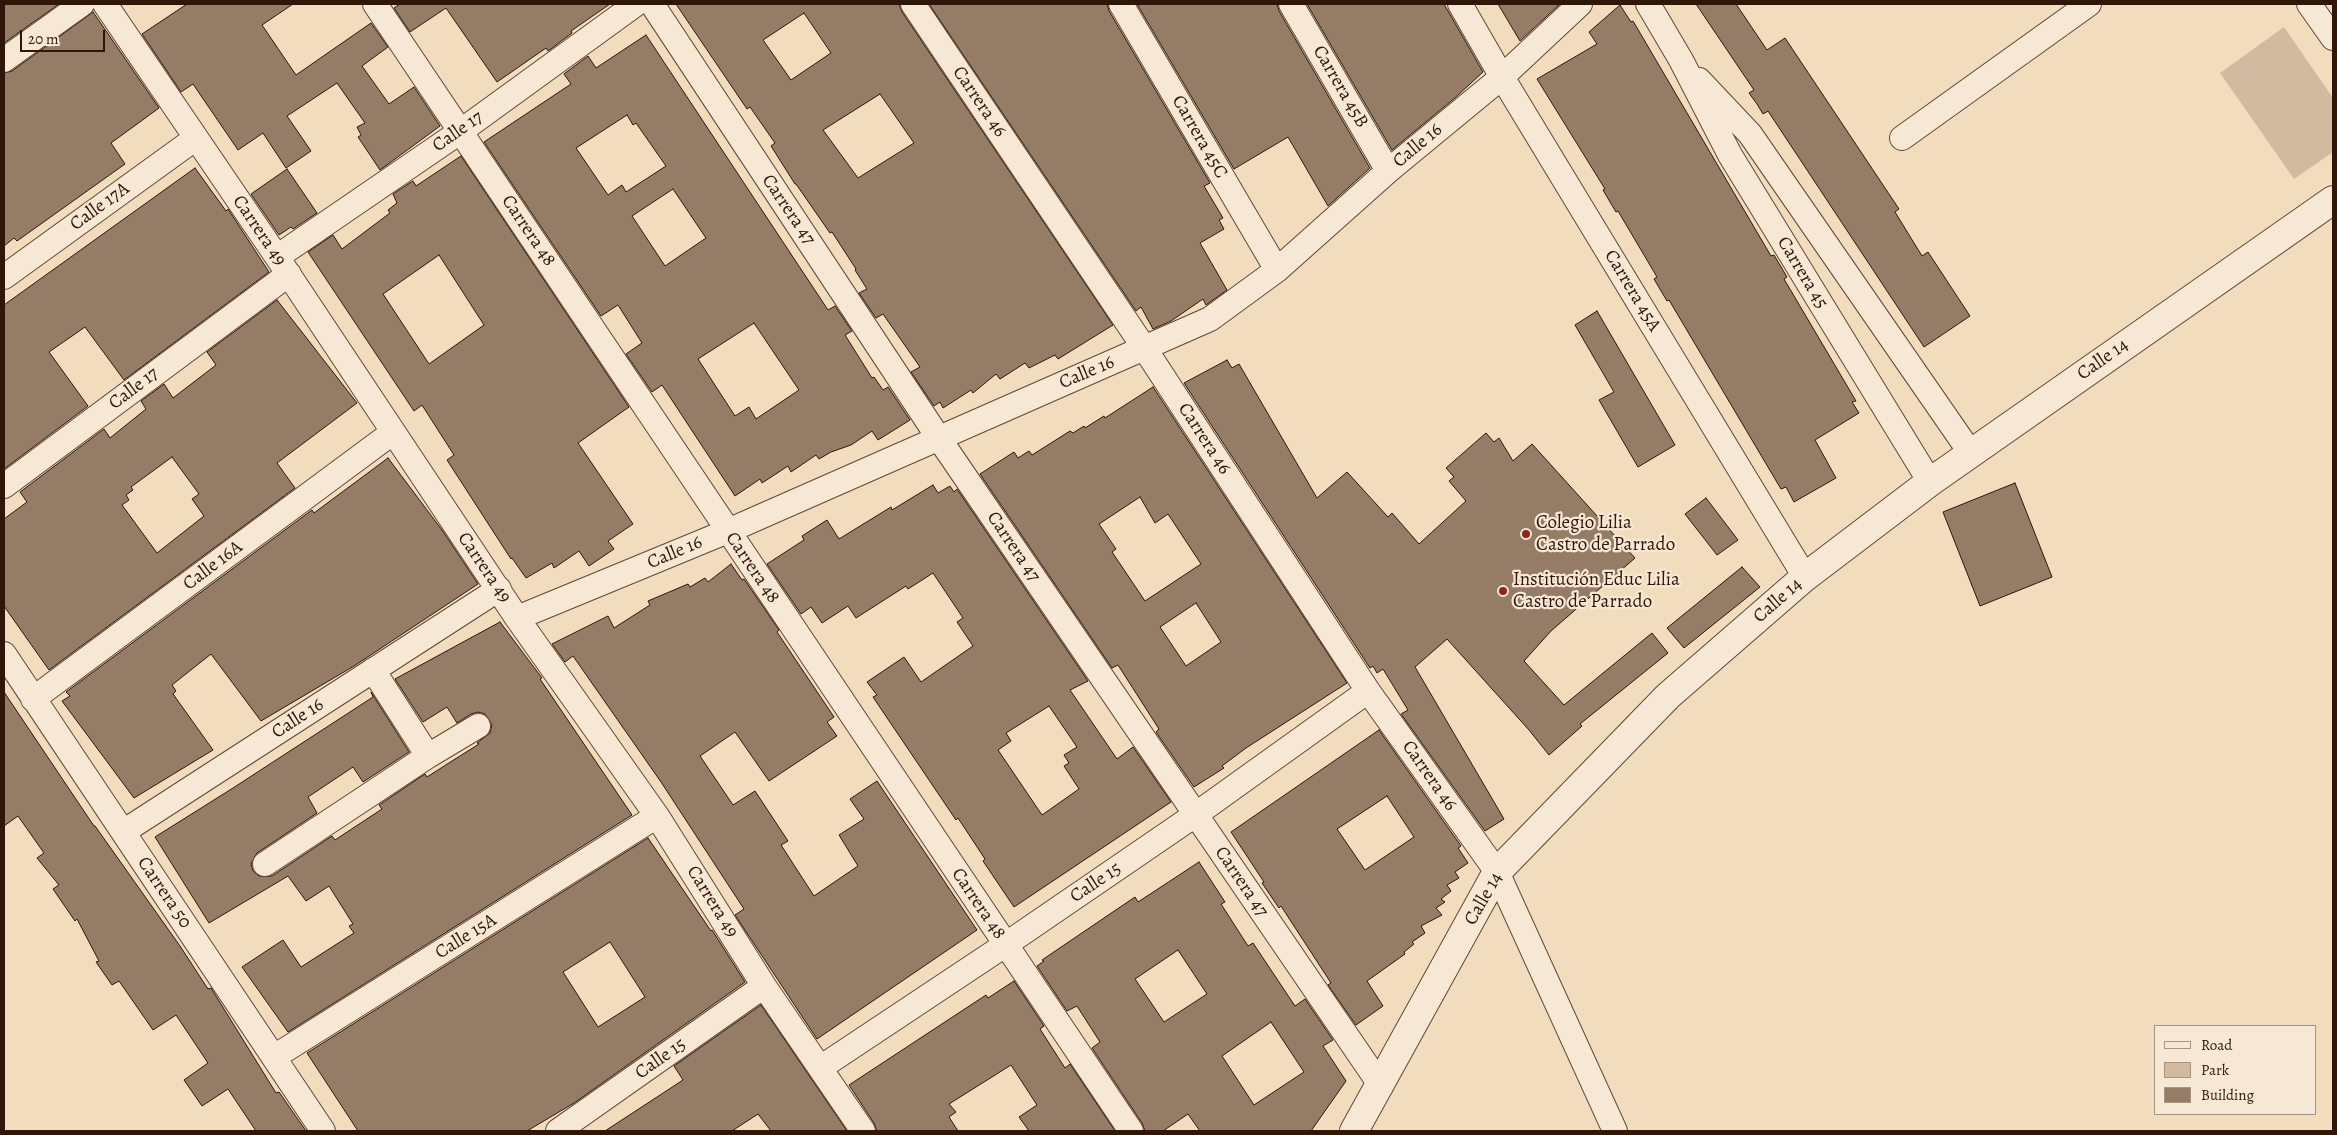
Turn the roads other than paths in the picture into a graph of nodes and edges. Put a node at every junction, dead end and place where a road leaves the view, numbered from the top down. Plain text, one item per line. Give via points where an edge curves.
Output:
1 (82, 4) edge
2 (105, 4) edge
3 (375, 4) edge
4 (636, 4) edge
5 (652, 4) edge
6 (913, 4) edge
7 (1121, 4) edge
8 (1291, 4) edge
9 (1460, 4) edge
10 (1580, 4) edge
11 (1648, 4) edge
12 (2089, 4) edge
13 (2309, 4) edge
14 (2333, 38) edge
15 (4, 60) edge
16 (1681, 60) junction
17 (1502, 77) junction
18 (461, 131) junction
19 (196, 138) junction
20 (1902, 138) dead end
21 (1388, 171) junction
22 (2333, 200) edge
23 (283, 265) junction
24 (1277, 270) junction
25 (4, 277) edge
26 (1145, 349) junction
27 (392, 433) junction
28 (938, 437) junction
29 (1970, 452) junction
30 (1930, 482) junction
31 (4, 486) edge
32 (728, 531) junction
33 (1805, 577) junction
34 (498, 589) junction
35 (517, 618) junction
36 (4, 654) edge
37 (373, 670) junction
38 (1368, 691) junction
39 (34, 699) junction
40 (478, 726) dead end
41 (428, 756) junction
42 (1195, 815) junction
43 (657, 816) junction
44 (123, 832) junction
45 (266, 864) dead end
46 (1498, 872) junction
47 (1005, 946) junction
48 (764, 986) junction
49 (274, 1058) junction
50 (820, 1068) junction
51 (1381, 1086) junction
52 (323, 1131) edge
53 (558, 1131) edge
54 (863, 1131) edge
55 (1131, 1131) edge
56 (1354, 1131) edge
57 (1615, 1131) edge

1 - 15 street
2 - 19 street, Carrera 49
3 - 18 street, Carrera 48
4 - 18 street, Calle 17
5 - 28 street, Carrera 47
6 - 26 street, Carrera 46
7 - 24 street, Carrera 45C
8 - 21 street, Carrera 45B
9 - 17 street, Carrera 45A
10 - 17 street, Calle 16
11 - 16 street, Carrera 45
12 - 20 street
13 - 14 street
16 - 29 street, Carrera 45 via 1750,134
16 - 30 street, Carrera 45 via 1730,155
17 - 21 street, Calle 16
17 - 33 street, Carrera 45A
18 - 23 street, Calle 17
18 - 32 street, Carrera 48
19 - 23 street, Carrera 49
19 - 25 street, Calle 17A
21 - 24 street, Calle 16
22 - 29 street, Calle 14
23 - 27 street, Carrera 49
23 - 31 street, Calle 17
24 - 26 street, Calle 16 via 1210,319
26 - 28 street, Calle 16
26 - 38 street, Carrera 46
27 - 34 street, Carrera 49
27 - 39 street, Calle 16A
28 - 32 street, Calle 16
28 - 42 street, Carrera 47
29 - 30 street, Calle 14
30 - 33 street, Calle 14
32 - 35 street, Calle 16
32 - 47 street, Carrera 48
33 - 46 street, Calle 14 via 1668,696
34 - 35 street, Carrera 49
34 - 37 street, Calle 16
35 - 43 street, Carrera 49
36 - 39 street, Carrera 50
37 - 41 street
37 - 44 street, Calle 16
38 - 42 street, Calle 15
38 - 46 street, Carrera 46
39 - 44 street, Carrera 50
40 - 41 street
41 - 45 street
42 - 47 street, Calle 15
42 - 51 street, Carrera 47
43 - 48 street, Carrera 49
43 - 49 street, Calle 15A
44 - 49 street, Carrera 50
46 - 51 street, Calle 14
46 - 57 street, Carrera 46
47 - 50 street, Calle 15
47 - 55 street, Carrera 48
48 - 50 street, Carrera 49
48 - 53 street, Calle 15
49 - 52 street, Carrera 50
50 - 54 street, Carrera 49
51 - 56 street, Calle 14

